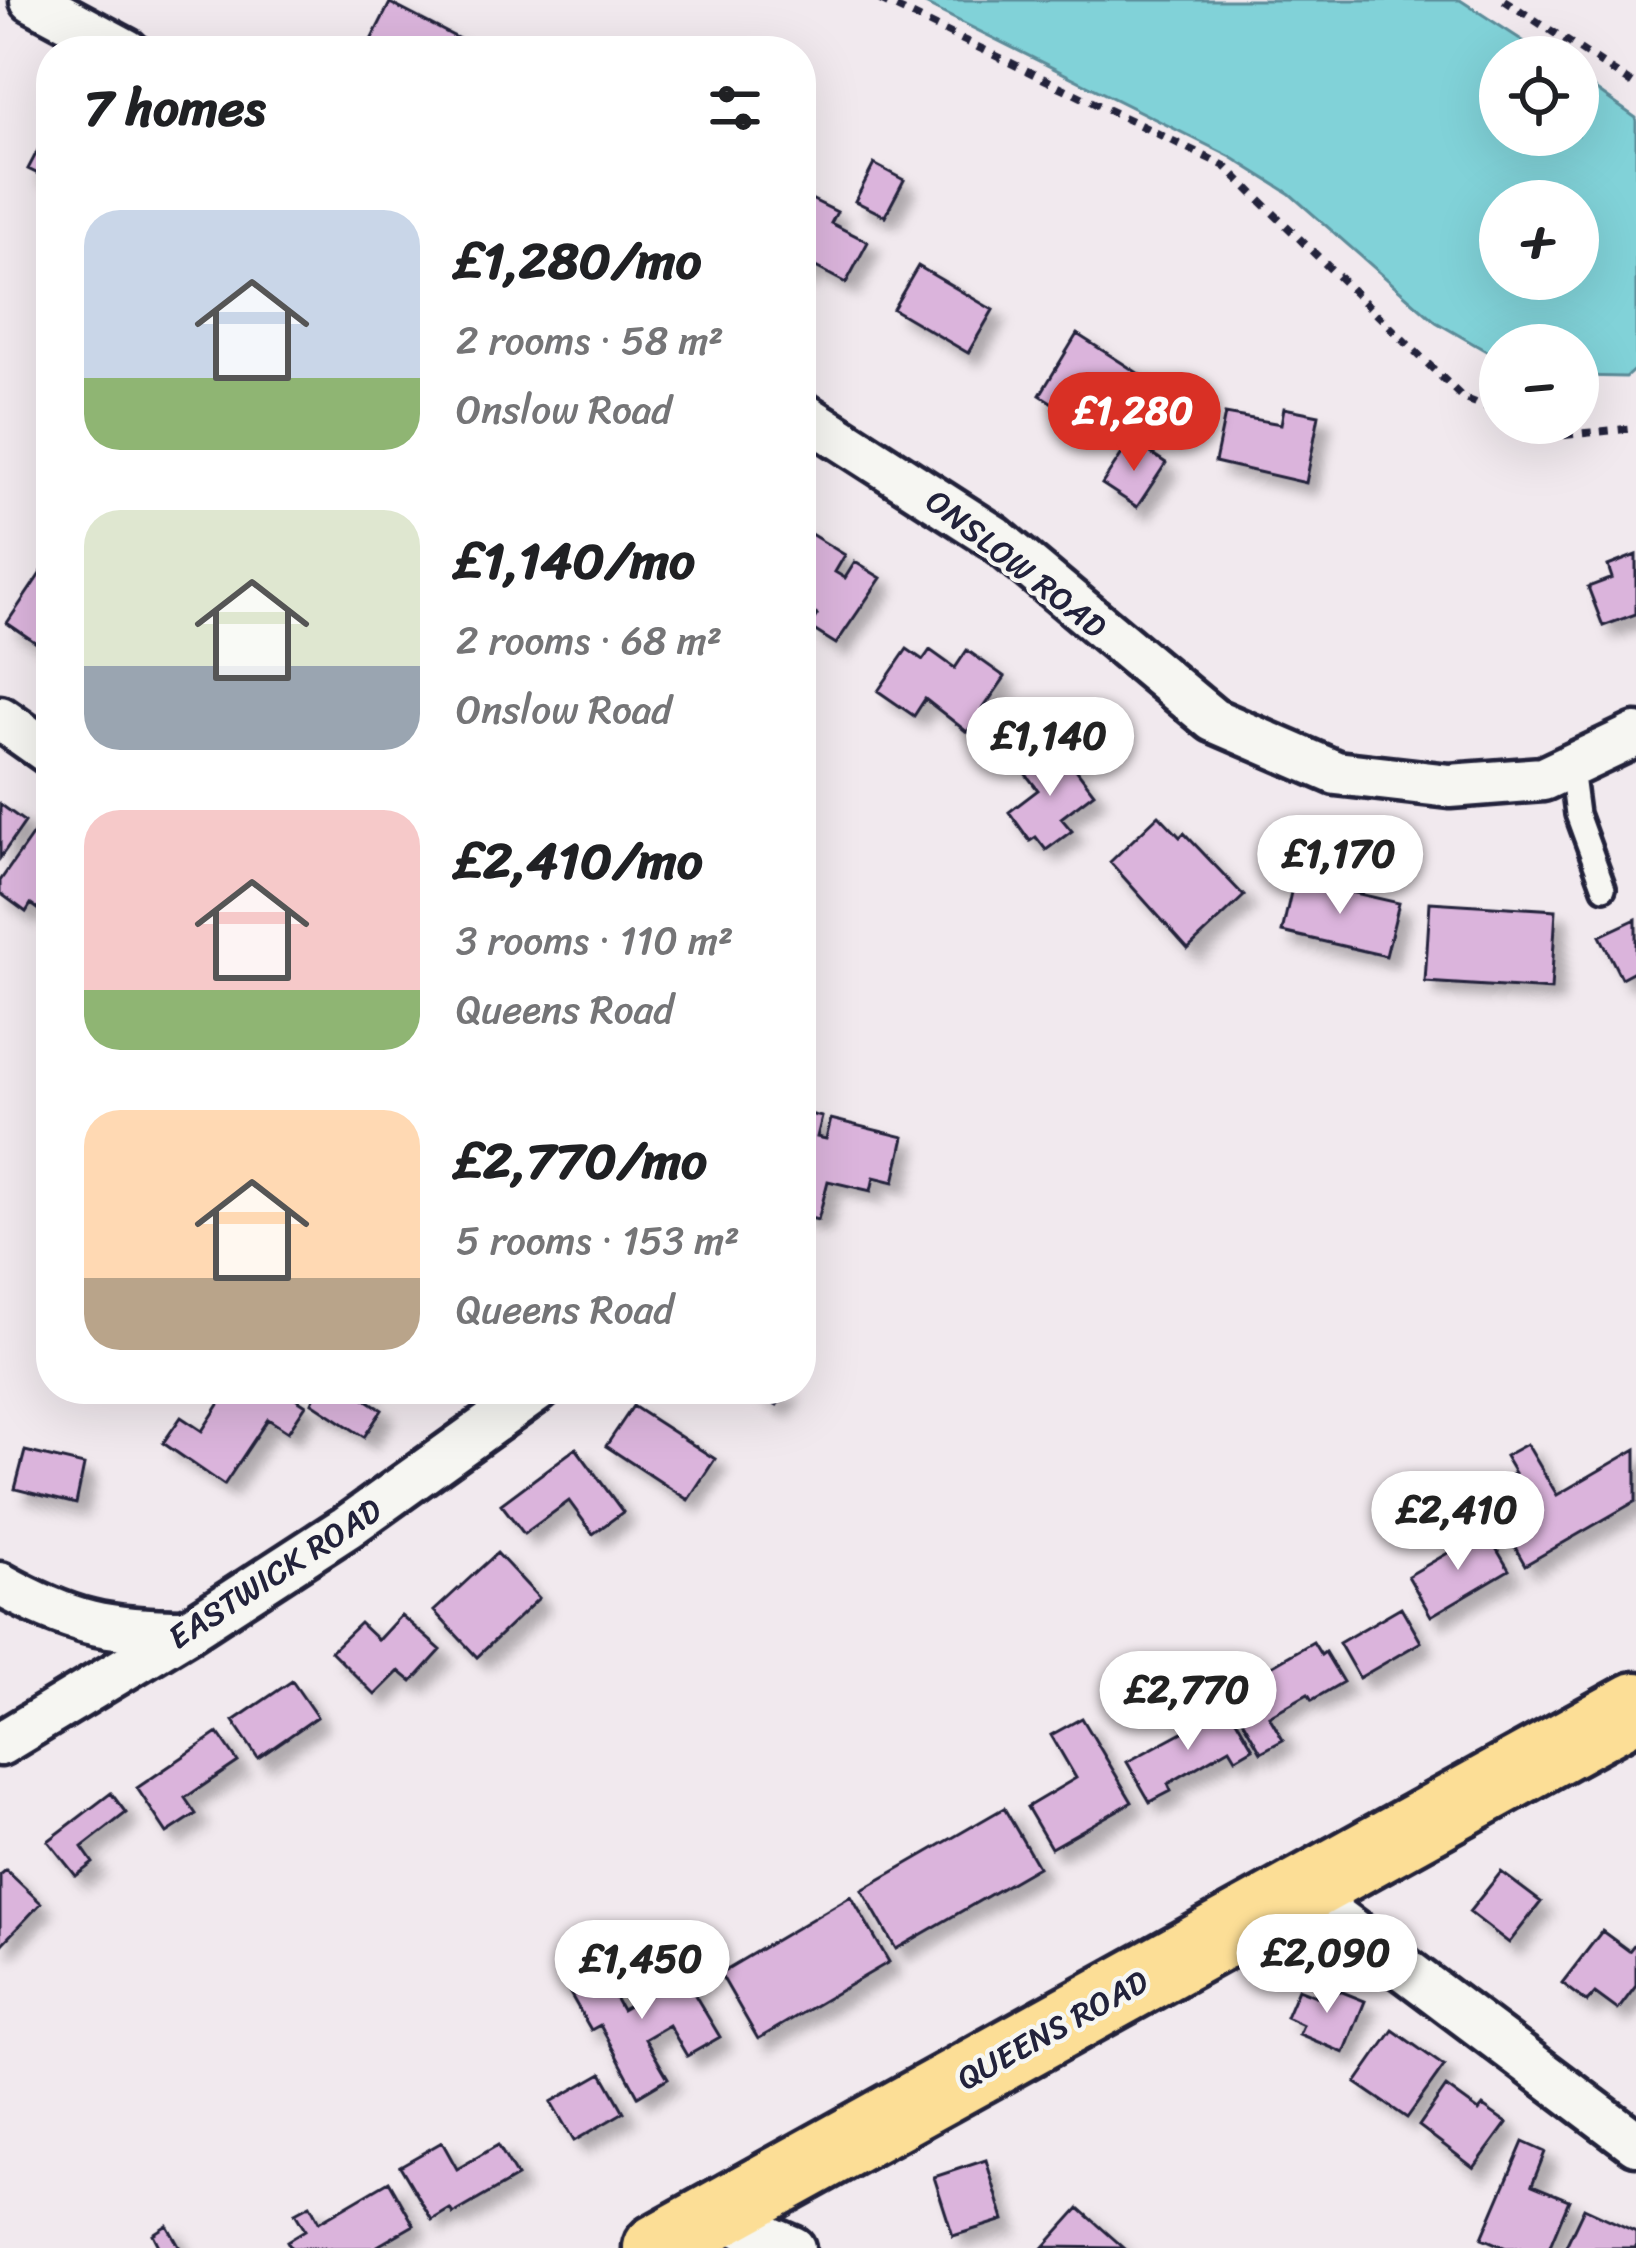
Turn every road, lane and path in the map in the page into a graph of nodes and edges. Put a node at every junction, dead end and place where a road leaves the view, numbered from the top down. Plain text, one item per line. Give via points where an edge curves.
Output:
1 (32, 0) edge
2 (880, 0) edge
3 (1504, 0) edge
4 (99, 36) edge
5 (1636, 86) edge
6 (1479, 404) edge
7 (816, 423) edge
8 (1636, 428) edge
9 (1599, 432) edge
10 (0, 718) edge
11 (1636, 736) edge
12 (36, 743) edge
13 (1571, 768) junction
14 (1604, 888) dead end
15 (518, 1404) edge
16 (0, 1585) edge
17 (188, 1631) junction
18 (1636, 1706) edge
19 (0, 1744) edge
20 (1302, 1892) junction
21 (1636, 2143) edge
22 (715, 2215) junction
23 (657, 2248) edge
24 (793, 2248) edge

1 - 4 street
2 - 6 path via 1225,166 1463,398
3 - 5 path
7 - 13 street, ONSLOW ROAD via 994,537 1213,720 1336,773 1450,786 1543,779
8 - 9 path
10 - 12 street
11 - 13 street, ONSLOW ROAD
13 - 14 lane via 1577,814
15 - 17 street, EASTWICK ROAD
16 - 17 street via 93,1626
17 - 19 street, EASTWICK ROAD
18 - 20 main road, QUEENS ROAD
20 - 21 street
20 - 22 main road, QUEENS ROAD
22 - 23 main road, QUEENS ROAD
22 - 24 street

